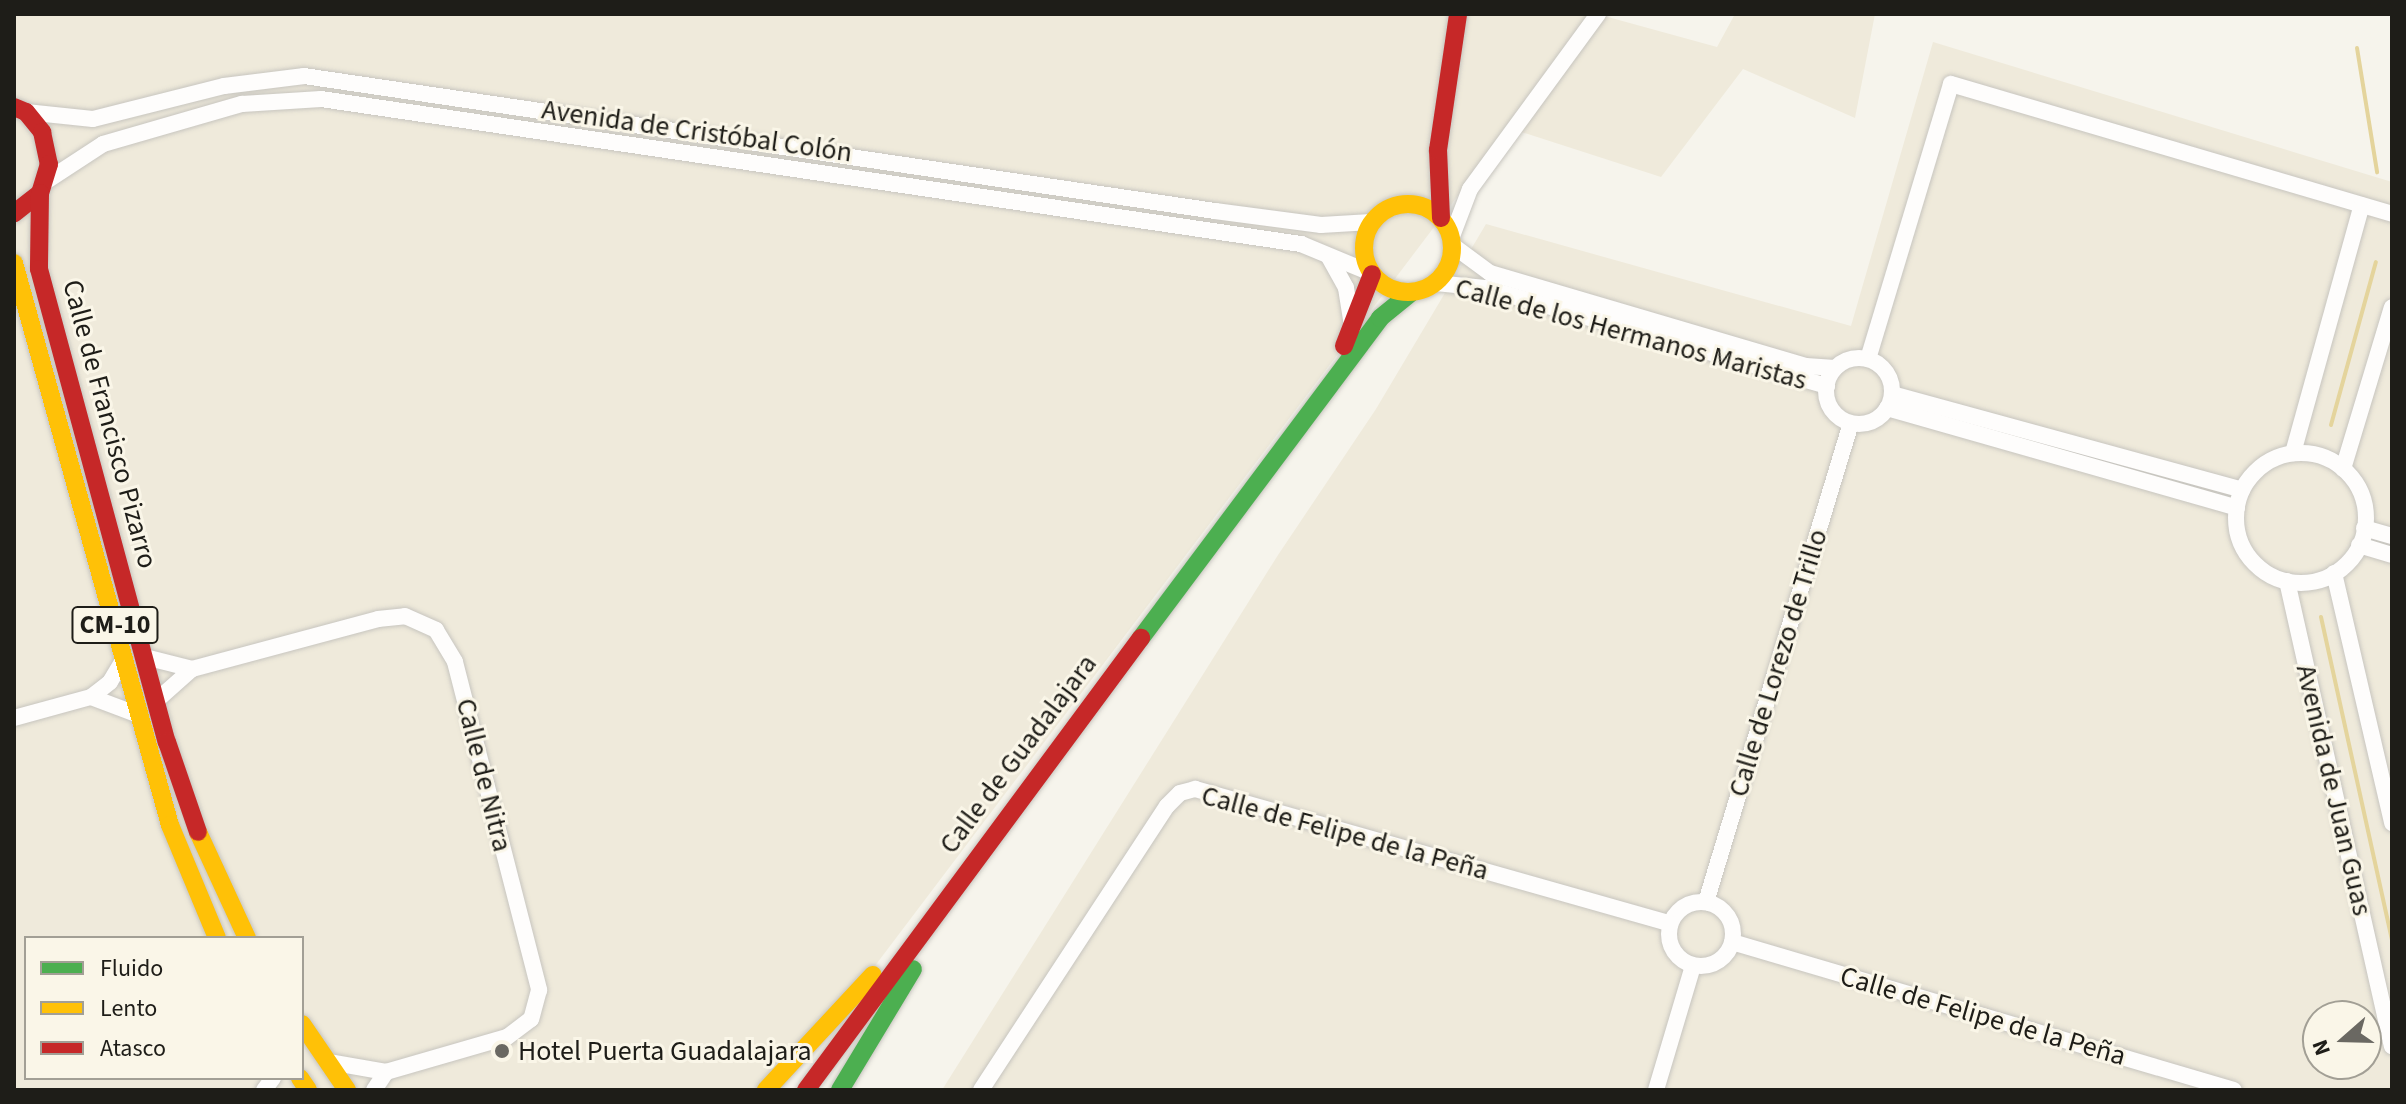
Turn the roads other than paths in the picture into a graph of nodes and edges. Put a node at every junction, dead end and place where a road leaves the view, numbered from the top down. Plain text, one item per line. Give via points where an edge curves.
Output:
1 (1458, 14) edge
2 (1598, 14) edge
3 (18, 107) edge
4 (1438, 150) junction
5 (43, 187) junction
6 (1470, 189) junction
7 (1410, 203) junction
8 (2362, 205) junction
9 (14, 213) edge
10 (1439, 214) junction
11 (2392, 214) edge
12 (1371, 222) junction
13 (1452, 242) junction
14 (1328, 256) junction
15 (14, 263) edge
16 (1371, 274) junction
17 (1436, 283) junction
18 (1411, 293) junction
19 (2392, 307) edge
20 (1352, 335) junction
21 (1868, 359) junction
22 (1835, 368) junction
23 (1827, 386) junction
24 (1890, 401) junction
25 (1851, 423) junction
26 (1277, 453) junction
27 (2293, 453) junction
28 (2343, 469) junction
29 (2242, 490) junction
30 (2237, 508) junction
31 (2364, 528) junction
32 (2392, 536) edge
33 (2359, 545) junction
34 (2392, 555) edge
35 (2334, 573) junction
36 (2287, 581) junction
37 (145, 657) junction
38 (124, 659) junction
39 (192, 669) junction
40 (91, 697) junction
41 (156, 701) junction
42 (1088, 706) junction
43 (139, 715) junction
44 (14, 718) edge
45 (1002, 822) junction
46 (2392, 823) edge
47 (1706, 902) junction
48 (1670, 923) junction
49 (216, 936) edge
50 (246, 936) edge
51 (1732, 942) junction
52 (1693, 966) junction
53 (304, 1027) edge
54 (2392, 1046) edge
55 (328, 1062) junction
56 (386, 1072) junction
57 (347, 1090) edge
58 (374, 1090) edge
59 (766, 1090) edge
60 (806, 1090) edge
61 (840, 1090) edge
62 (981, 1090) edge
63 (1656, 1090) edge
64 (2234, 1090) edge

1 - 4 main road
2 - 6 street
3 - 5 main road, CM-10 via 47,145
3 - 12 street, Avenida de Cristóbal Colón via 93,119 224,86 304,76 1215,211 1321,225
4 - 7 main road
4 - 10 main road
5 - 9 main road
5 - 14 street, Avenida de Cristóbal Colón via 103,144 242,104 321,99 1301,244
5 - 37 main road, Calle de Francisco Pizarro / CM-10 via 39,269
6 - 10 street
6 - 13 street
7 - 10 main road
7 - 12 main road via 1387,209
8 - 11 street
8 - 21 street via 1951,84
8 - 27 street
10 - 13 main road
12 - 16 main road via 1363,248
13 - 17 main road via 1448,268
13 - 22 street via 1490,273 1806,366
14 - 16 street, Avenida de Cristóbal Colón
14 - 20 street via 1346,288
15 - 38 main road, Calle de Francisco Pizarro / CM-10
16 - 18 main road via 1388,288
16 - 20 main road, Calle de Guadalajara
17 - 18 main road
17 - 23 street, Calle de los Hermanos Maristas via 1485,288
18 - 26 main road, Calle de Guadalajara via 1380,318
19 - 28 street
20 - 26 main road, Calle de Guadalajara
21 - 22 street via 1851,359
21 - 24 street via 1889,376
22 - 23 street
23 - 25 street via 1835,413
24 - 25 street via 1871,422
24 - 29 street
24 - 30 street
25 - 47 street, Calle de Lorezo de Trillo
26 - 42 main road, Calle de Guadalajara
27 - 28 street via 2314,454
27 - 29 street via 2258,468
28 - 31 street via 2362,495
29 - 30 street
30 - 36 street via 2240,541 2250,559 2264,572
31 - 32 street
31 - 33 street
33 - 34 street
33 - 35 street
35 - 36 street via 2303,584
35 - 46 street, Avenida de Juan Guas
36 - 54 street, Avenida de Juan Guas
37 - 39 street, Calle de Nitra
37 - 41 main road, Calle de Francisco Pizarro / CM-10
38 - 40 street via 110,682
38 - 43 main road, Calle de Francisco Pizarro / CM-10
39 - 41 street, Calle de Nitra
39 - 56 street, Calle de Nitra via 405,616 436,630 455,662 539,990 531,1019 507,1037
40 - 43 street
40 - 44 street
41 - 50 main road, Calle de Francisco Pizarro / CM-10 via 204,850
42 - 45 main road, Calle de Guadalajara
42 - 59 main road via 1044,749 870,978
43 - 49 main road, Calle de Francisco Pizarro / CM-10 via 170,825
45 - 60 main road, Calle de Guadalajara
45 - 61 main road
47 - 48 street via 1683,907
47 - 51 street via 1729,918
48 - 52 street via 1675,954
48 - 62 street, Calle de Felipe de la Peña via 1195,789 1180,793 1167,806
51 - 52 street via 1714,964
51 - 64 street, Calle de Felipe de la Peña
52 - 63 street
53 - 55 main road
55 - 56 street, Calle de Nitra
55 - 57 main road
56 - 58 street

